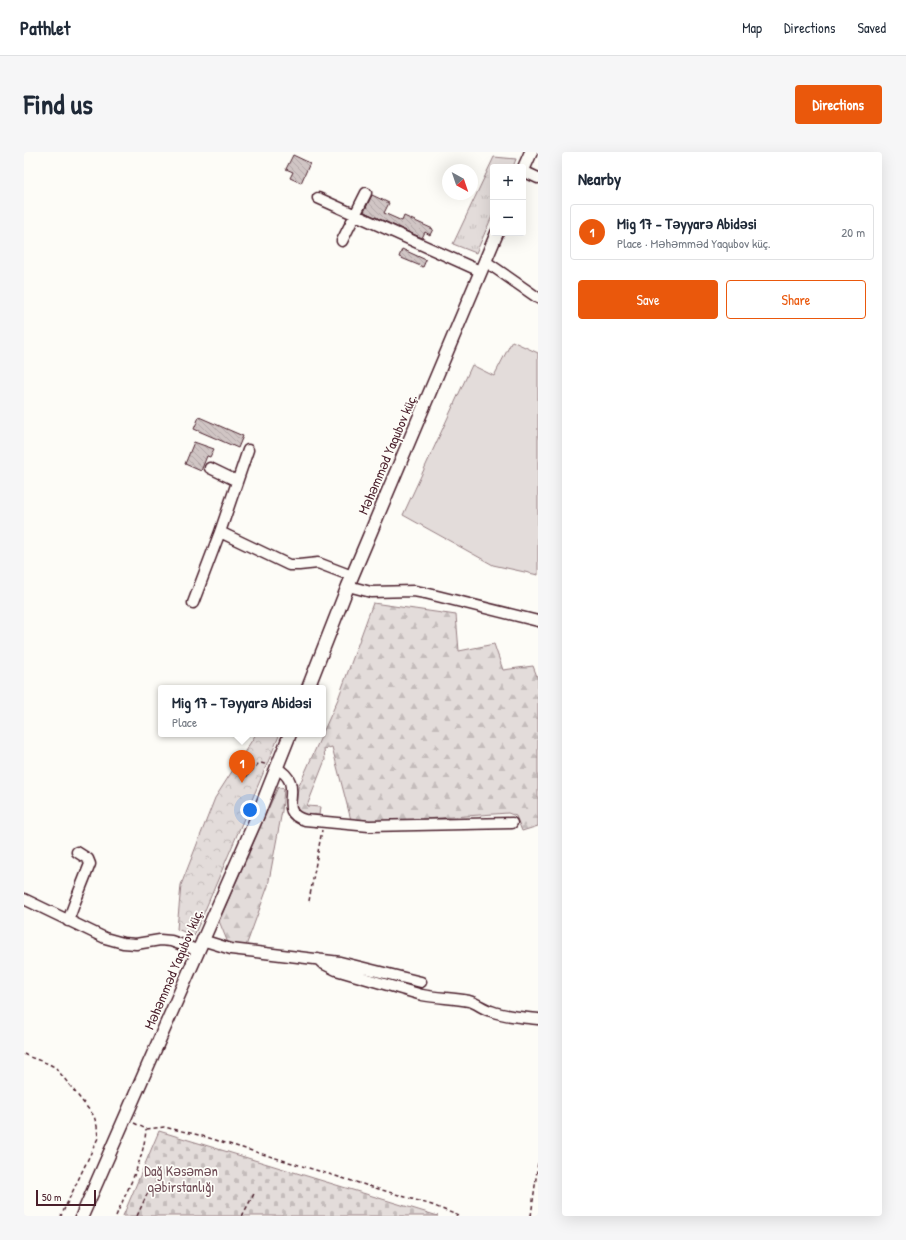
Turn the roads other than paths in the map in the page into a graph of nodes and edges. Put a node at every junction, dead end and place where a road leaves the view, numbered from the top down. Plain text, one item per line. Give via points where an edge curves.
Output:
1 (531, 152) edge
2 (526, 164) edge
3 (526, 172) edge
4 (538, 178) edge
5 (366, 193) dead end
6 (318, 198) dead end
7 (355, 214) junction
8 (496, 236) edge
9 (342, 241) dead end
10 (482, 266) junction
11 (538, 298) edge
12 (248, 450) dead end
13 (210, 468) dead end
14 (238, 481) junction
15 (220, 532) junction
16 (350, 581) junction
17 (193, 603) dead end
18 (538, 621) edge
19 (309, 685) edge
20 (289, 737) edge
21 (276, 768) junction
22 (512, 823) dead end
23 (77, 852) dead end
24 (24, 899) edge
25 (68, 921) junction
26 (200, 945) junction
27 (318, 959) junction
28 (421, 982) dead end
29 (538, 1018) edge
30 (82, 1216) edge

1 - 2 main road
3 - 4 street
5 - 7 street
6 - 7 street
7 - 9 street
7 - 10 street
8 - 10 main road, Məhəmməd Yaqubov küç.
10 - 11 street
10 - 16 main road, Məhəmməd Yaqubov küç.
12 - 14 street
13 - 14 street
14 - 15 street
15 - 16 street via 289,565 318,563
15 - 17 street
16 - 18 street via 371,592 414,591
16 - 19 main road, Məhəmməd Yaqubov küç.
20 - 21 main road, Məhəmməd Yaqubov küç.
21 - 22 street via 288,777 291,784 293,814 305,820 369,826
21 - 26 main road, Məhəmməd Yaqubov küç.
23 - 25 street via 88,859 90,864
24 - 25 street
25 - 26 street via 123,943 136,944 160,940
26 - 27 street
26 - 30 main road, Məhəmməd Yaqubov küç.
27 - 28 street
27 - 29 street via 336,970 422,995 476,1003 503,1014

